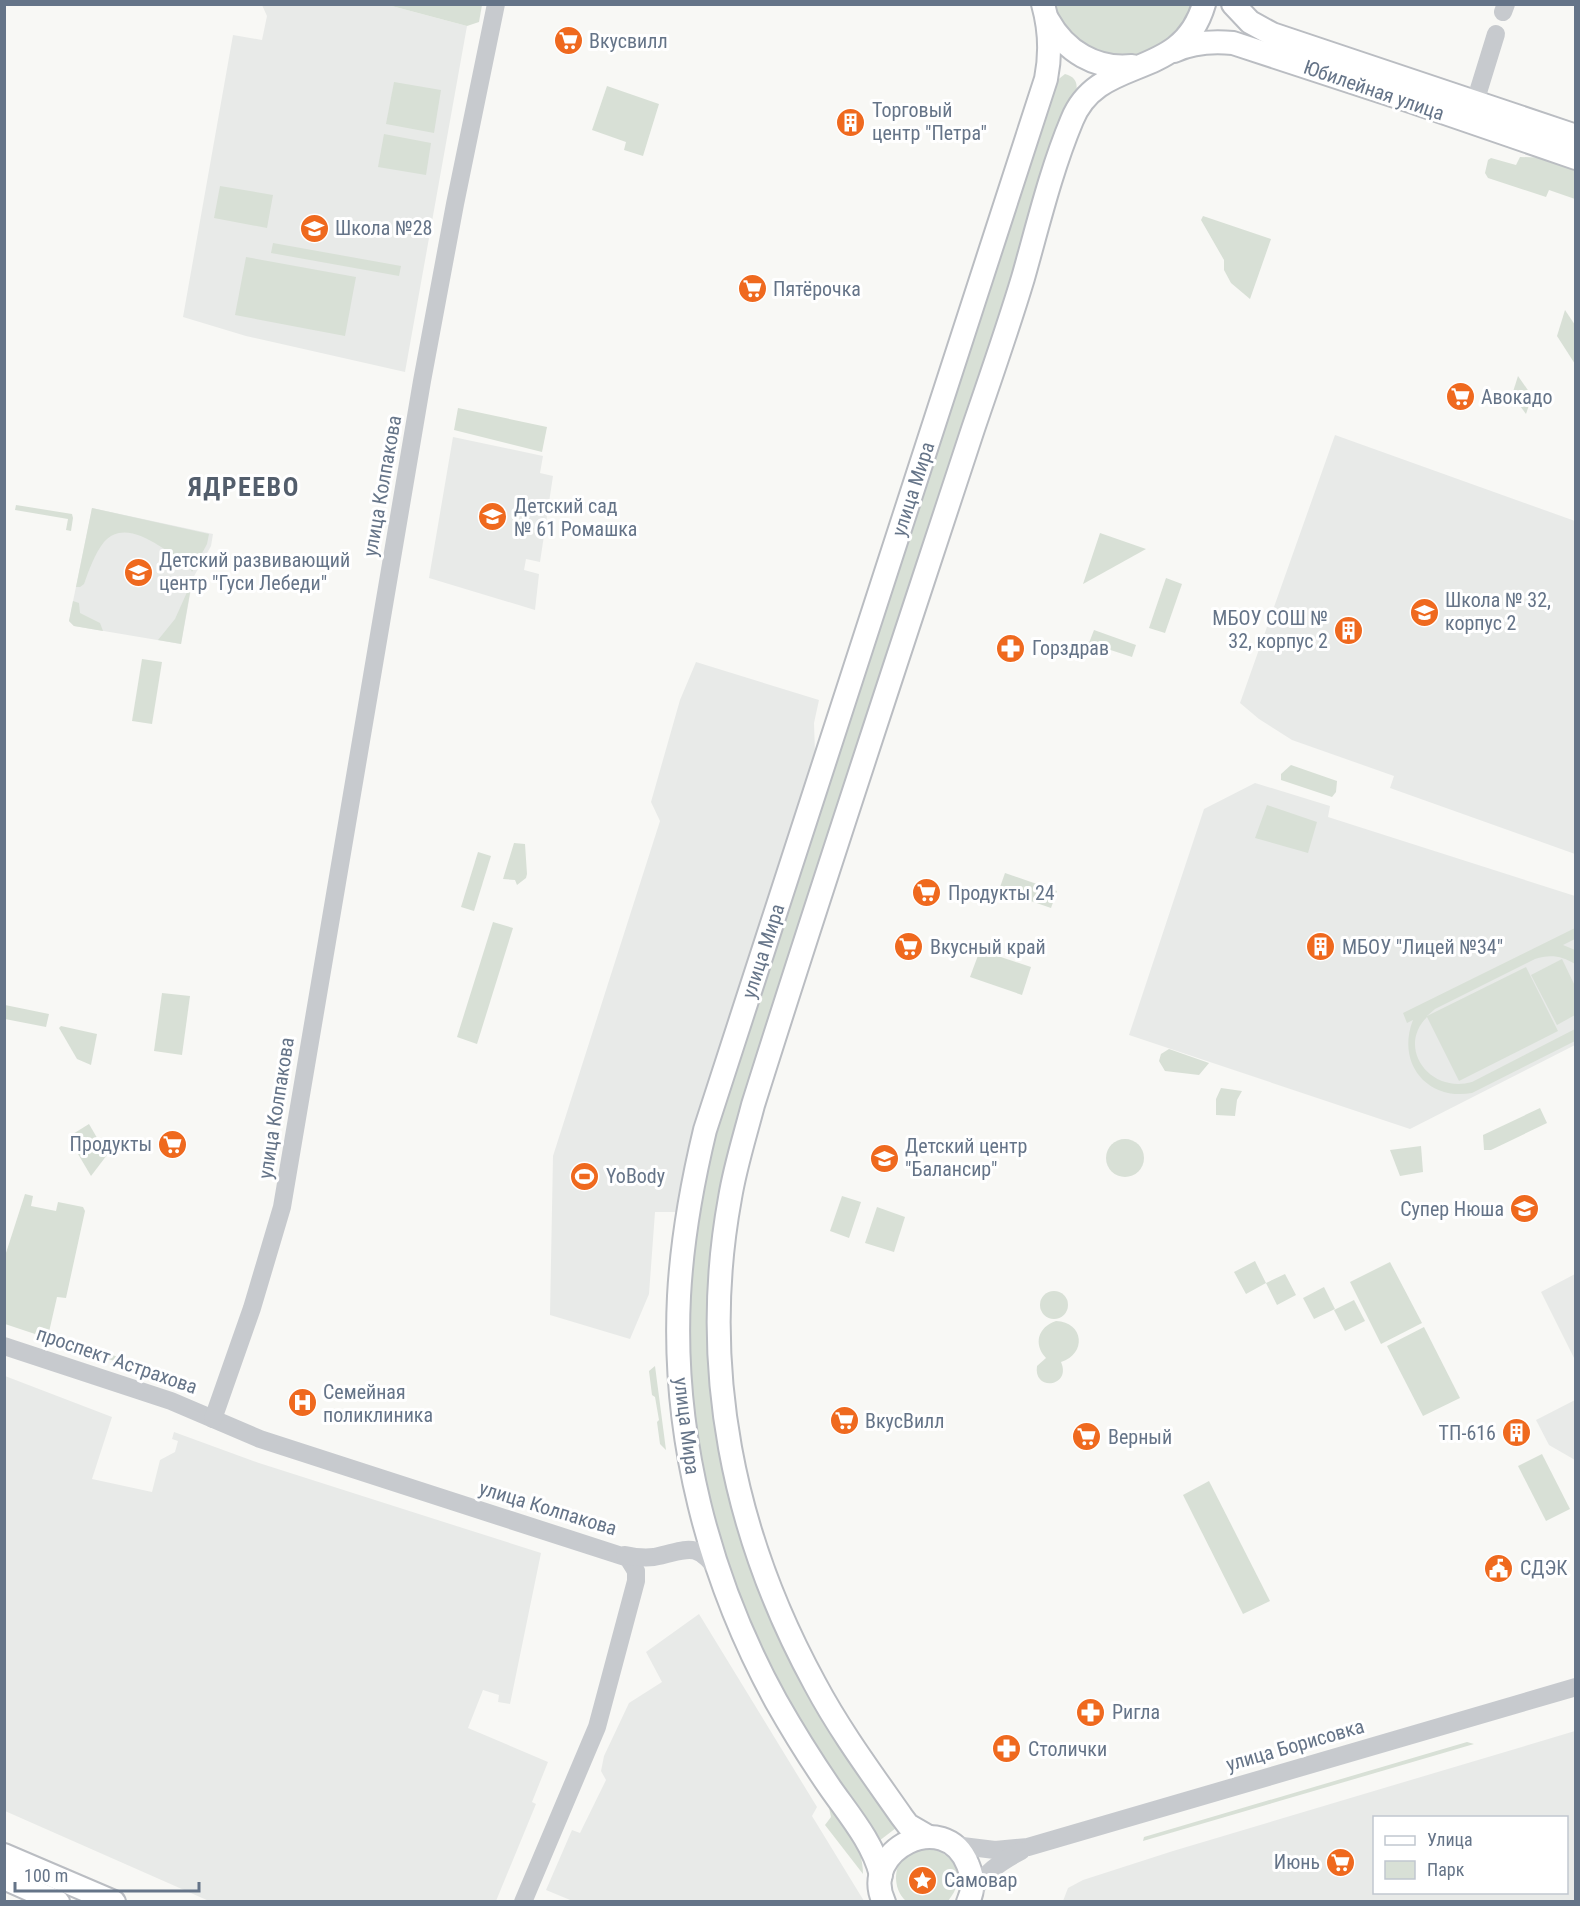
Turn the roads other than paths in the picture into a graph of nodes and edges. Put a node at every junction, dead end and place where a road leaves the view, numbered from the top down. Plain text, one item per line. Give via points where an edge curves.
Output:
1 (496, 4) edge
2 (1204, 4) edge
3 (1233, 4) edge
4 (1044, 10) edge
5 (1496, 34) dead end
6 (1163, 57) junction
7 (1475, 102) junction
8 (1575, 136) edge
9 (1575, 158) edge
10 (4, 1346) edge
11 (213, 1419) junction
12 (701, 1508) junction
13 (677, 1550) junction
14 (625, 1555) junction
15 (656, 1556) junction
16 (719, 1572) junction
17 (636, 1581) junction
18 (1575, 1687) edge
19 (927, 1836) junction
20 (954, 1845) junction
21 (1028, 1847) junction
22 (4, 1855) edge
23 (881, 1875) junction
24 (4, 1878) edge
25 (969, 1899) edge
26 (58, 1902) edge
27 (114, 1902) edge
28 (523, 1902) edge
29 (885, 1902) edge

1 - 11 street, улица Колпакова via 422,381 282,1207
2 - 6 main road, улица Мира via 1194,29
3 - 7 main road, Юбилейная улица via 1250,22 1272,34
4 - 6 main road, улица Мира via 1064,42 1091,61 1123,67 1140,66
4 - 12 main road, улица Мира via 1049,45 1046,79 705,1130 688,1214 679,1295 680,1376
5 - 7 street
6 - 9 main road, Юбилейная улица via 1193,44 1233,44
6 - 19 main road, улица Мира via 1097,86 1087,94 1072,120 756,1094 725,1227 719,1332 723,1401 731,1460 747,1522 777,1609 832,1713 908,1825
7 - 8 main road, Юбилейная улица
10 - 11 street, проспект Астрахова via 171,1401
11 - 14 street, улица Колпакова via 377,1478
12 - 13 street via 694,1533
12 - 16 main road, улица Мира
13 - 15 street
13 - 16 street via 701,1553
14 - 15 street
14 - 17 street, улица Колпакова via 634,1566
15 - 17 street
16 - 23 main road, улица Мира via 770,1690 808,1756 870,1846
17 - 28 street via 597,1727
18 - 21 street, улица Борисовка
19 - 20 main road, улица Мира
19 - 23 main road via 908,1841 895,1850
20 - 21 street, улица Борисовка via 995,1850
20 - 25 main road via 970,1871
21 - 25 street, улица Борисовка via 992,1869
22 - 27 main road
23 - 29 main road, улица Мира via 879,1888
24 - 26 main road

